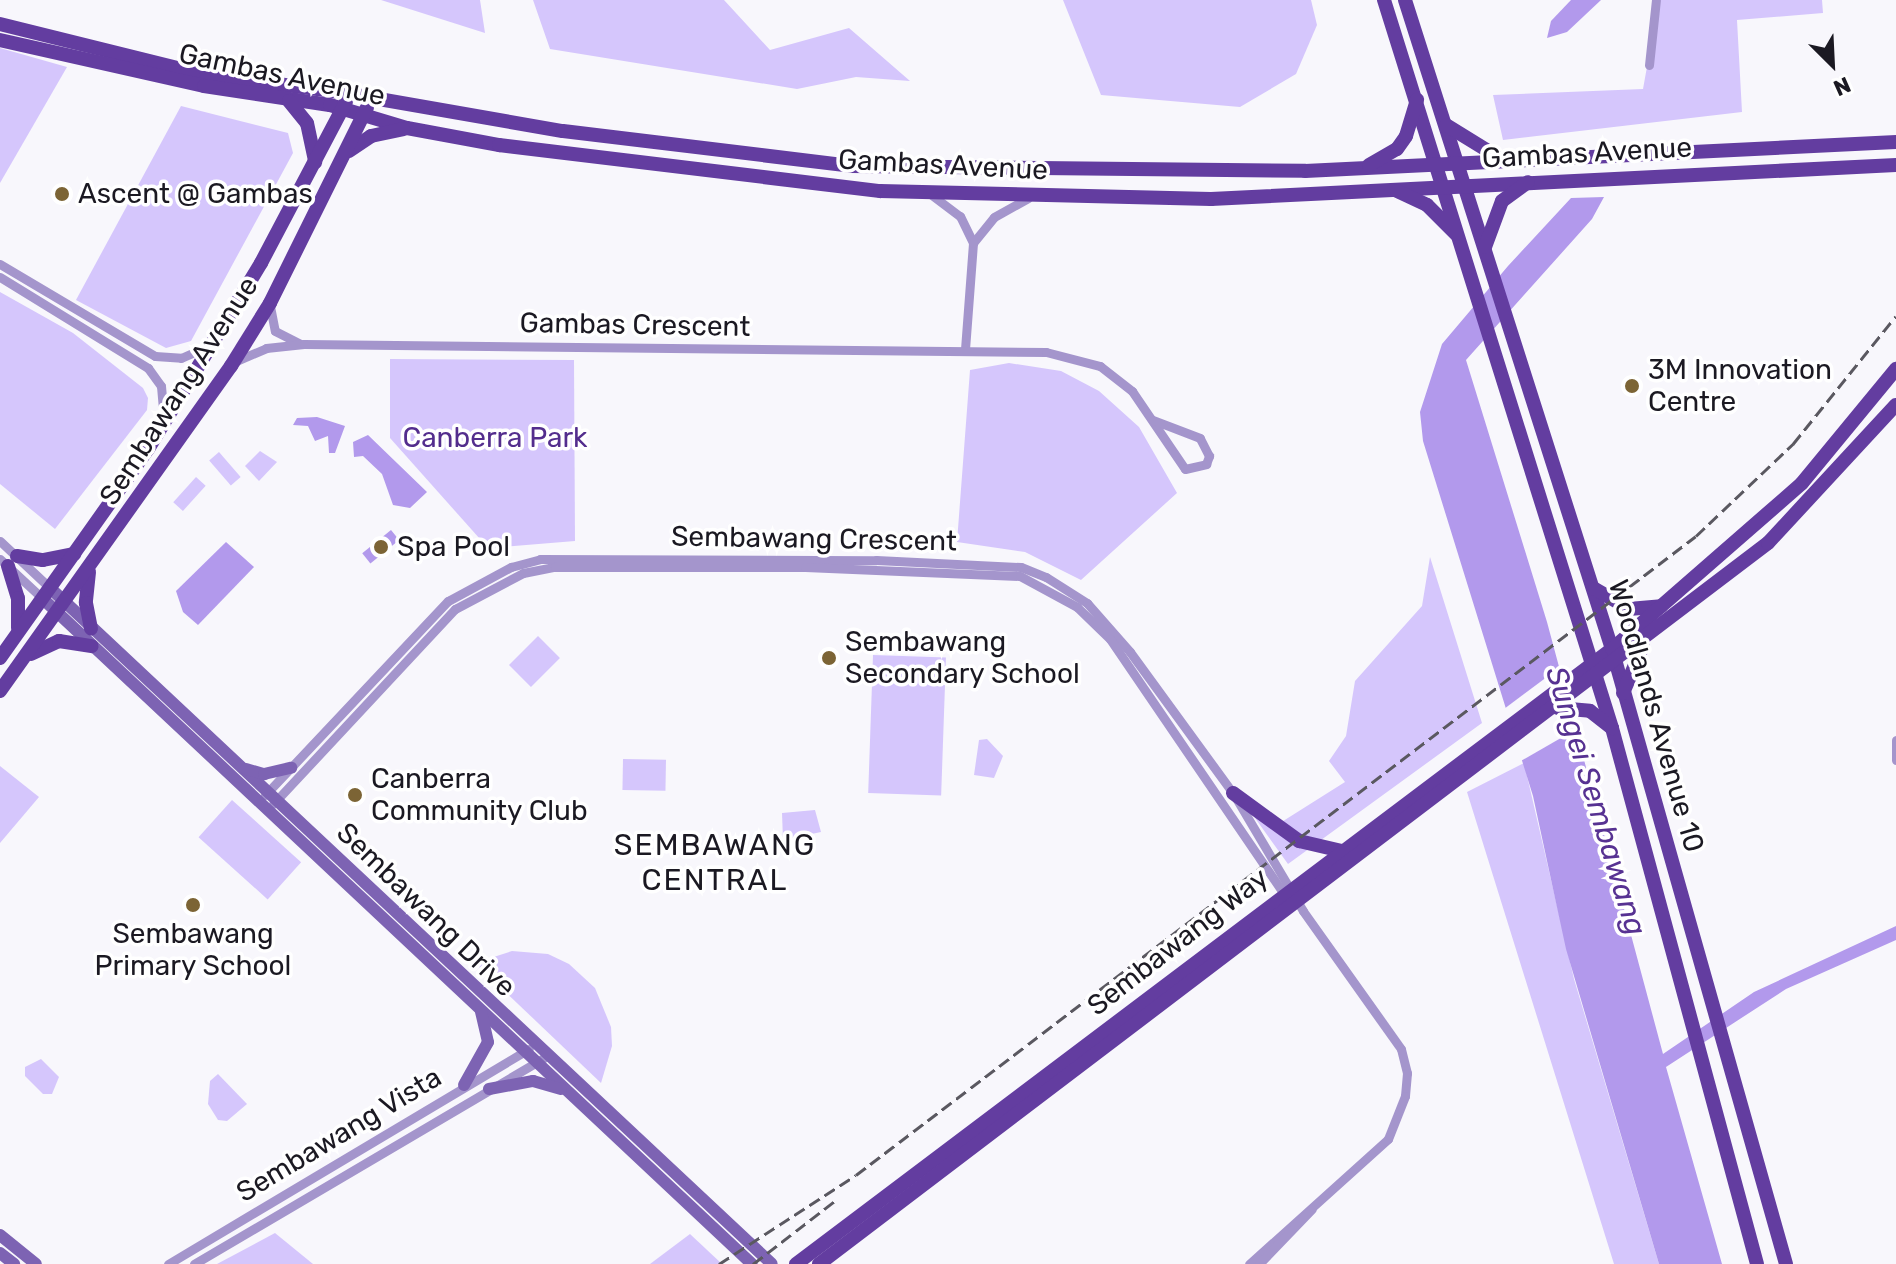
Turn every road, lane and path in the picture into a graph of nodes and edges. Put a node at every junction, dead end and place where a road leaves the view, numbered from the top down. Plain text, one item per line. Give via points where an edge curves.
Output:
1 (1384, 0) edge
2 (1405, 0) edge
3 (1656, 0) edge
4 (0, 24) edge
5 (0, 40) edge
6 (1649, 65) dead end
7 (370, 100) junction
8 (1417, 100) junction
9 (289, 101) junction
10 (347, 102) junction
11 (364, 115) junction
12 (1446, 125) junction
13 (407, 128) junction
14 (1896, 142) edge
15 (347, 154) junction
16 (782, 161) junction
17 (1505, 161) junction
18 (315, 162) junction
19 (1458, 163) junction
20 (1437, 164) junction
21 (1896, 165) edge
22 (851, 166) junction
23 (1366, 168) junction
24 (779, 181) junction
25 (1528, 182) junction
26 (1464, 185) junction
27 (1443, 186) junction
28 (846, 187) junction
29 (1390, 188) junction
30 (929, 193) junction
31 (1033, 197) junction
32 (1459, 238) junction
33 (973, 243) junction
34 (1485, 247) junction
35 (0, 264) edge
36 (0, 277) edge
37 (270, 303) junction
38 (214, 342) junction
39 (304, 344) junction
40 (965, 350) junction
41 (231, 366) junction
42 (1896, 369) edge
43 (1896, 405) edge
44 (1153, 420) junction
45 (164, 423) junction
46 (0, 541) edge
47 (74, 554) junction
48 (8, 560) edge
49 (89, 572) junction
50 (1592, 586) junction
51 (46, 592) junction
52 (1661, 606) junction
53 (61, 608) junction
54 (91, 629) junction
55 (17, 633) junction
56 (1653, 633) junction
57 (92, 646) junction
58 (1613, 656) junction
59 (0, 658) edge
60 (20, 660) junction
61 (1594, 670) junction
62 (1570, 689) junction
63 (0, 691) edge
64 (1622, 697) junction
65 (1557, 708) junction
66 (1612, 728) junction
67 (1896, 740) edge
68 (1492, 747) junction
69 (1896, 760) edge
70 (236, 764) junction
71 (291, 768) junction
72 (1233, 793) junction
73 (268, 801) junction
74 (1342, 851) junction
75 (1288, 890) junction
76 (1299, 906) junction
77 (480, 1011) junction
78 (529, 1049) junction
79 (541, 1060) junction
80 (464, 1085) junction
81 (489, 1089) junction
82 (565, 1090) junction
83 (884, 1196) junction
84 (911, 1197) junction
85 (1312, 1209) junction
86 (0, 1235) edge
87 (0, 1253) edge
88 (831, 1258) edge
89 (14, 1264) edge
90 (36, 1264) edge
91 (168, 1264) edge
92 (194, 1264) edge
93 (752, 1264) edge
94 (772, 1264) edge
95 (796, 1264) edge
96 (819, 1264) edge
97 (1249, 1264) edge
98 (1259, 1264) edge
99 (1757, 1264) edge
100 (1786, 1264) edge

1 - 8 main road, Woodlands Avenue 10
2 - 12 main road, Woodlands Avenue 10
3 - 6 street
4 - 10 main road, Gambas Avenue via 206,75
5 - 9 main road, Gambas Avenue
7 - 10 main road, Gambas Avenue
7 - 11 main road, Sembawang Avenue
7 - 16 main road, Gambas Avenue
8 - 20 main road, Woodlands Avenue 10
8 - 23 main road via 1397,149
9 - 10 main road, Gambas Avenue
9 - 18 main road via 307,123
10 - 11 main road, Gambas Avenue
10 - 18 main road, Sembawang Avenue
11 - 13 main road, Gambas Avenue
11 - 15 main road, Sembawang Avenue
12 - 17 main road
12 - 19 main road, Woodlands Avenue 10
13 - 15 main road via 371,136
13 - 24 main road, Gambas Avenue
14 - 17 main road, Gambas Avenue
15 - 37 main road, Sembawang Avenue
16 - 22 main road, Gambas Avenue
16 - 24 main road via 793,172
17 - 19 main road, Gambas Avenue
18 - 38 main road, Sembawang Avenue
19 - 20 main road, Gambas Avenue
19 - 26 main road, Woodlands Avenue 10
20 - 23 main road, Gambas Avenue
20 - 27 main road, Woodlands Avenue 10
21 - 25 main road, Gambas Avenue
22 - 23 main road, Gambas Avenue via 1208,173
22 - 28 main road via 837,175
24 - 28 main road, Gambas Avenue
25 - 26 main road, Gambas Avenue
25 - 34 main road via 1502,201
26 - 27 main road, Gambas Avenue
26 - 34 main road, Woodlands Avenue 10
27 - 29 main road, Gambas Avenue
27 - 32 main road, Woodlands Avenue 10
28 - 30 main road, Gambas Avenue
29 - 31 main road, Gambas Avenue via 1211,199
29 - 32 main road via 1427,205
30 - 31 main road, Gambas Avenue
30 - 33 street via 960,216
31 - 33 street via 994,217
32 - 61 main road, Woodlands Avenue 10
33 - 40 street
34 - 50 main road, Woodlands Avenue 10
35 - 38 street via 155,356 181,358
36 - 45 street via 148,368 161,386
37 - 39 street via 275,331
37 - 41 main road, Sembawang Avenue
38 - 45 main road, Sembawang Avenue
39 - 40 street, Gambas Crescent
39 - 41 street, Gambas Crescent via 250,352
40 - 44 street, Gambas Crescent via 1079,358 1121,381
41 - 49 main road, Sembawang Avenue
42 - 52 main road via 1802,483
43 - 56 main road via 1768,543
44 - 44 street, Gambas Crescent via 1200,438 1209,456 1206,464 1185,469
45 - 47 main road, Sembawang Avenue
46 - 48 street
47 - 48 main road
47 - 51 main road, Sembawang Avenue
48 - 51 street
48 - 55 main road via 18,598
49 - 53 main road, Sembawang Avenue
49 - 54 main road via 86,603
50 - 52 main road via 1605,600 1629,609
50 - 58 main road, Woodlands Avenue 10
51 - 53 main road, Sembawang Drive
51 - 55 main road, Sembawang Avenue
52 - 58 main road
53 - 54 main road, Sembawang Drive
53 - 57 main road, Sembawang Drive
53 - 60 main road, Sembawang Avenue
54 - 70 main road, Sembawang Drive
55 - 59 main road, Sembawang Avenue
56 - 58 main road
56 - 64 main road via 1635,656
57 - 60 main road via 59,641
57 - 73 main road, Sembawang Drive
58 - 61 main road, Sembawang Way
58 - 64 main road, Woodlands Avenue 10
60 - 63 main road, Sembawang Avenue
61 - 62 main road, Sembawang Way
61 - 66 main road, Woodlands Avenue 10
62 - 65 main road, Sembawang Way
62 - 68 main road, Sembawang Way
64 - 100 main road, Woodlands Avenue 10
65 - 66 main road via 1590,711
65 - 68 main road, Sembawang Way
66 - 99 main road, Woodlands Avenue 10
67 - 69 street
68 - 74 main road, Sembawang Way
68 - 76 main road, Sembawang Way
70 - 71 main road via 264,774
70 - 73 main road, Sembawang Drive
71 - 72 street, Sembawang Crescent via 448,601 511,567 540,559 905,561 1021,567 1087,603 1130,652
71 - 73 street, Sembawang Crescent
72 - 74 main road via 1299,841
72 - 75 street, Sembawang Crescent
73 - 75 street, Sembawang Crescent via 455,609 523,573 555,567 906,568 1020,576 1077,607 1104,632
73 - 77 main road, Sembawang Drive
73 - 78 main road, Sembawang Drive
74 - 75 main road, Sembawang Way
75 - 76 street, Sembawang Crescent
75 - 83 main road, Sembawang Way
76 - 84 main road, Sembawang Way
76 - 85 street, Sembawang Crescent via 1386,1023 1407,1073 1402,1111 1388,1139
77 - 78 main road, Sembawang Drive
77 - 80 main road via 488,1042
78 - 79 main road, Sembawang Drive
78 - 80 street, Sembawang Vista
79 - 81 street, Sembawang Vista
79 - 82 main road, Sembawang Drive
79 - 94 main road, Sembawang Drive
80 - 91 street, Sembawang Vista
81 - 82 main road via 533,1081
81 - 92 street, Sembawang Vista
82 - 93 main road, Sembawang Drive
83 - 84 main road via 894,1202
83 - 95 main road, Sembawang Way
84 - 88 main road, Sembawang Way
85 - 97 street
85 - 98 street
86 - 90 main road
87 - 89 main road
88 - 96 main road, Sembawang Way

